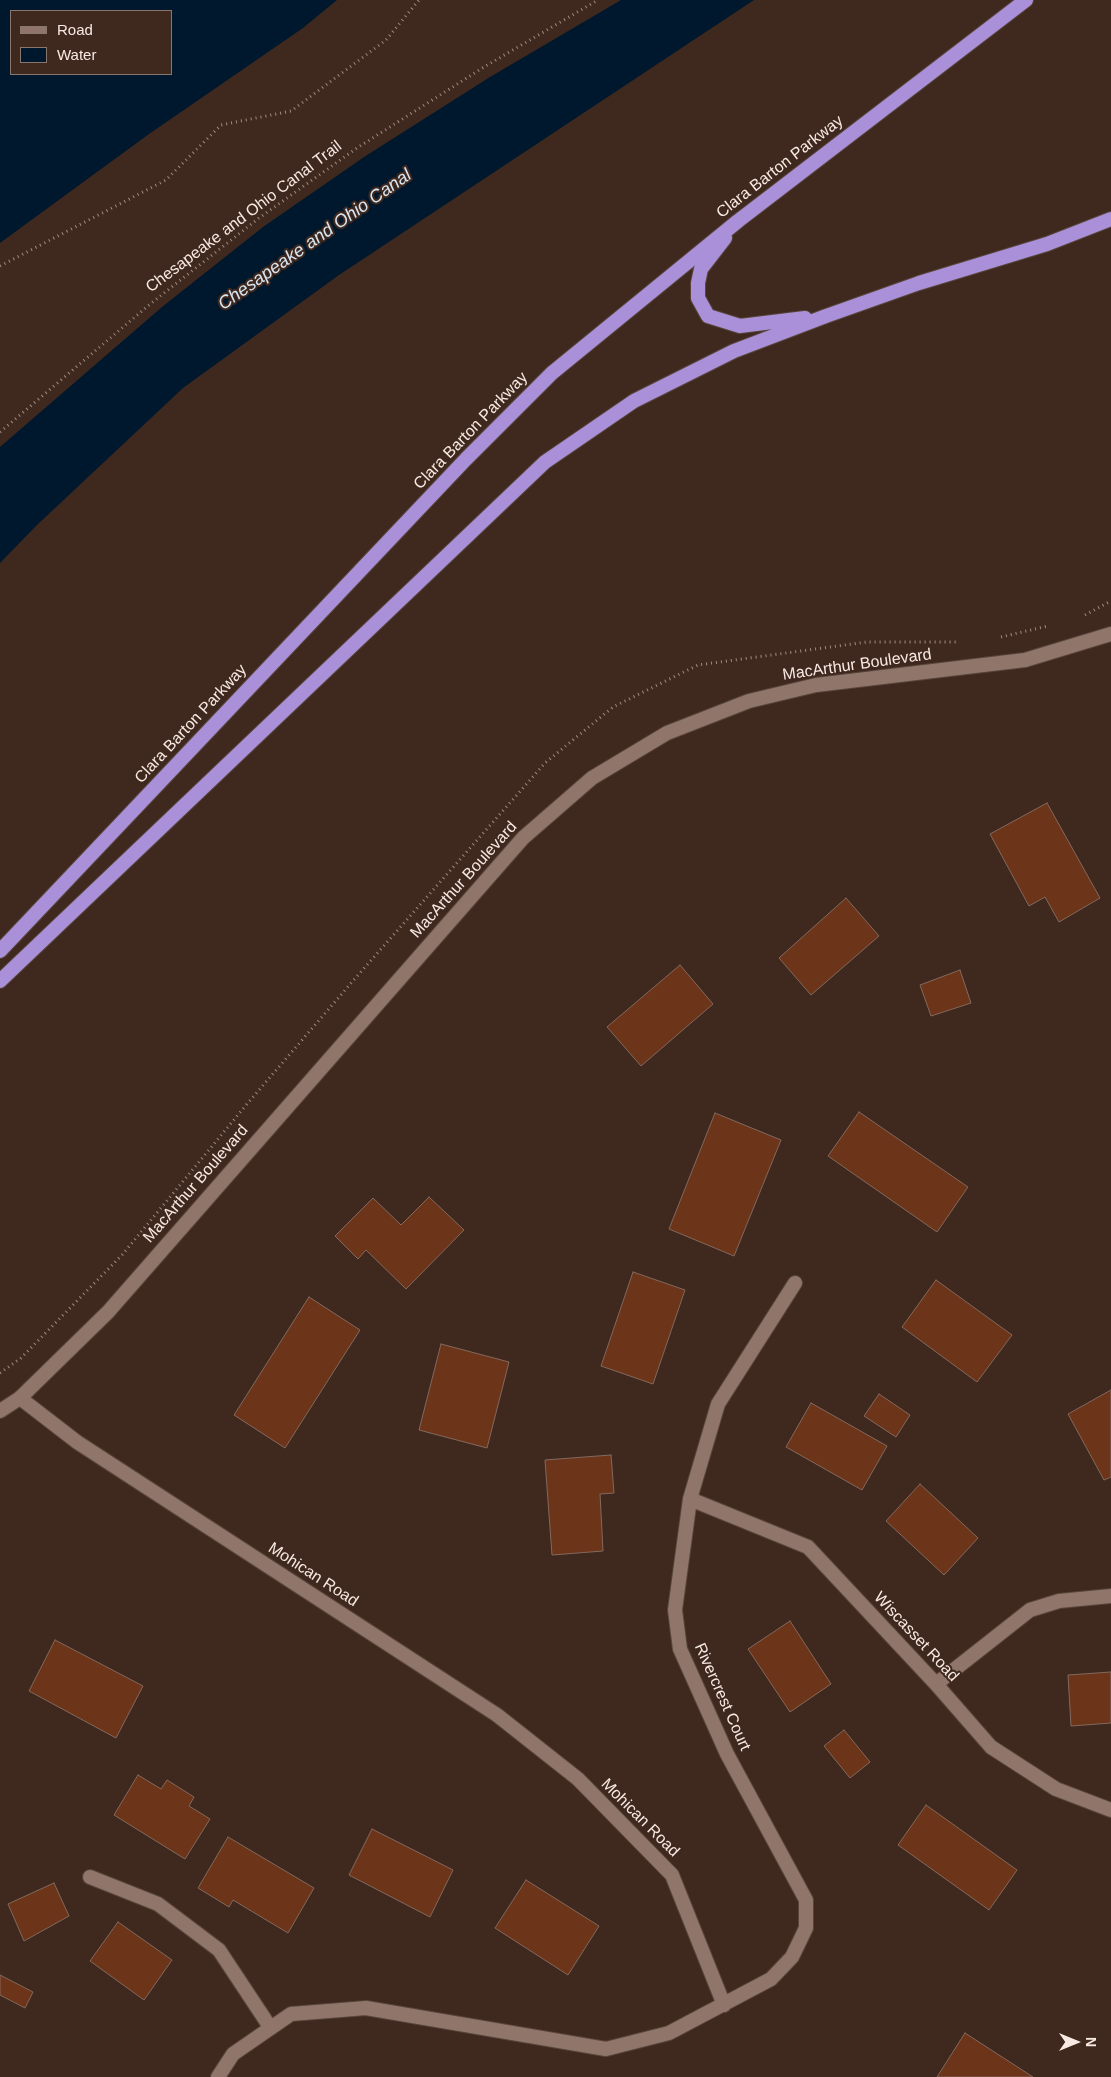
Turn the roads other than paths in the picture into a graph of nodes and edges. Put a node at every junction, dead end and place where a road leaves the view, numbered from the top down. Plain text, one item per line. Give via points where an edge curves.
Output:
1 (1026, 0) edge
2 (1111, 219) edge
3 (738, 220) junction
4 (826, 316) junction
5 (1111, 634) edge
6 (0, 951) edge
7 (0, 982) edge
8 (795, 1283) dead end
9 (20, 1398) junction
10 (0, 1411) edge
11 (690, 1499) junction
12 (1111, 1596) edge
13 (936, 1684) junction
14 (1111, 1810) edge
15 (90, 1877) dead end
16 (724, 2005) junction
17 (270, 2027) junction
18 (218, 2077) edge

1 - 3 highway, Clara Barton Parkway
2 - 4 highway via 1047,244 919,283
3 - 4 highway via 702,269 698,298 708,316 740,326
3 - 6 highway, Clara Barton Parkway via 552,373 466,459
4 - 7 highway via 734,351 634,401 545,462
5 - 9 street, MacArthur Boulevard via 1025,660 816,686 749,701 667,733 592,778 523,838 108,1312
8 - 11 street, Rivercrest Court via 718,1404
9 - 10 street, MacArthur Boulevard
9 - 16 street, Mohican Road via 77,1442 497,1715 578,1779 672,1875
11 - 13 street, Wiscasset Road via 808,1547
11 - 16 street, Rivercrest Court via 675,1610 680,1649 727,1754 806,1900 806,1928 792,1957 771,1979
12 - 13 street via 1058,1601 1030,1610
13 - 14 street, Wiscasset Road via 991,1747 1056,1789
15 - 17 street via 158,1904 218,1950
16 - 17 street via 670,2033 606,2049 366,2008 291,2014
17 - 18 street via 234,2054

